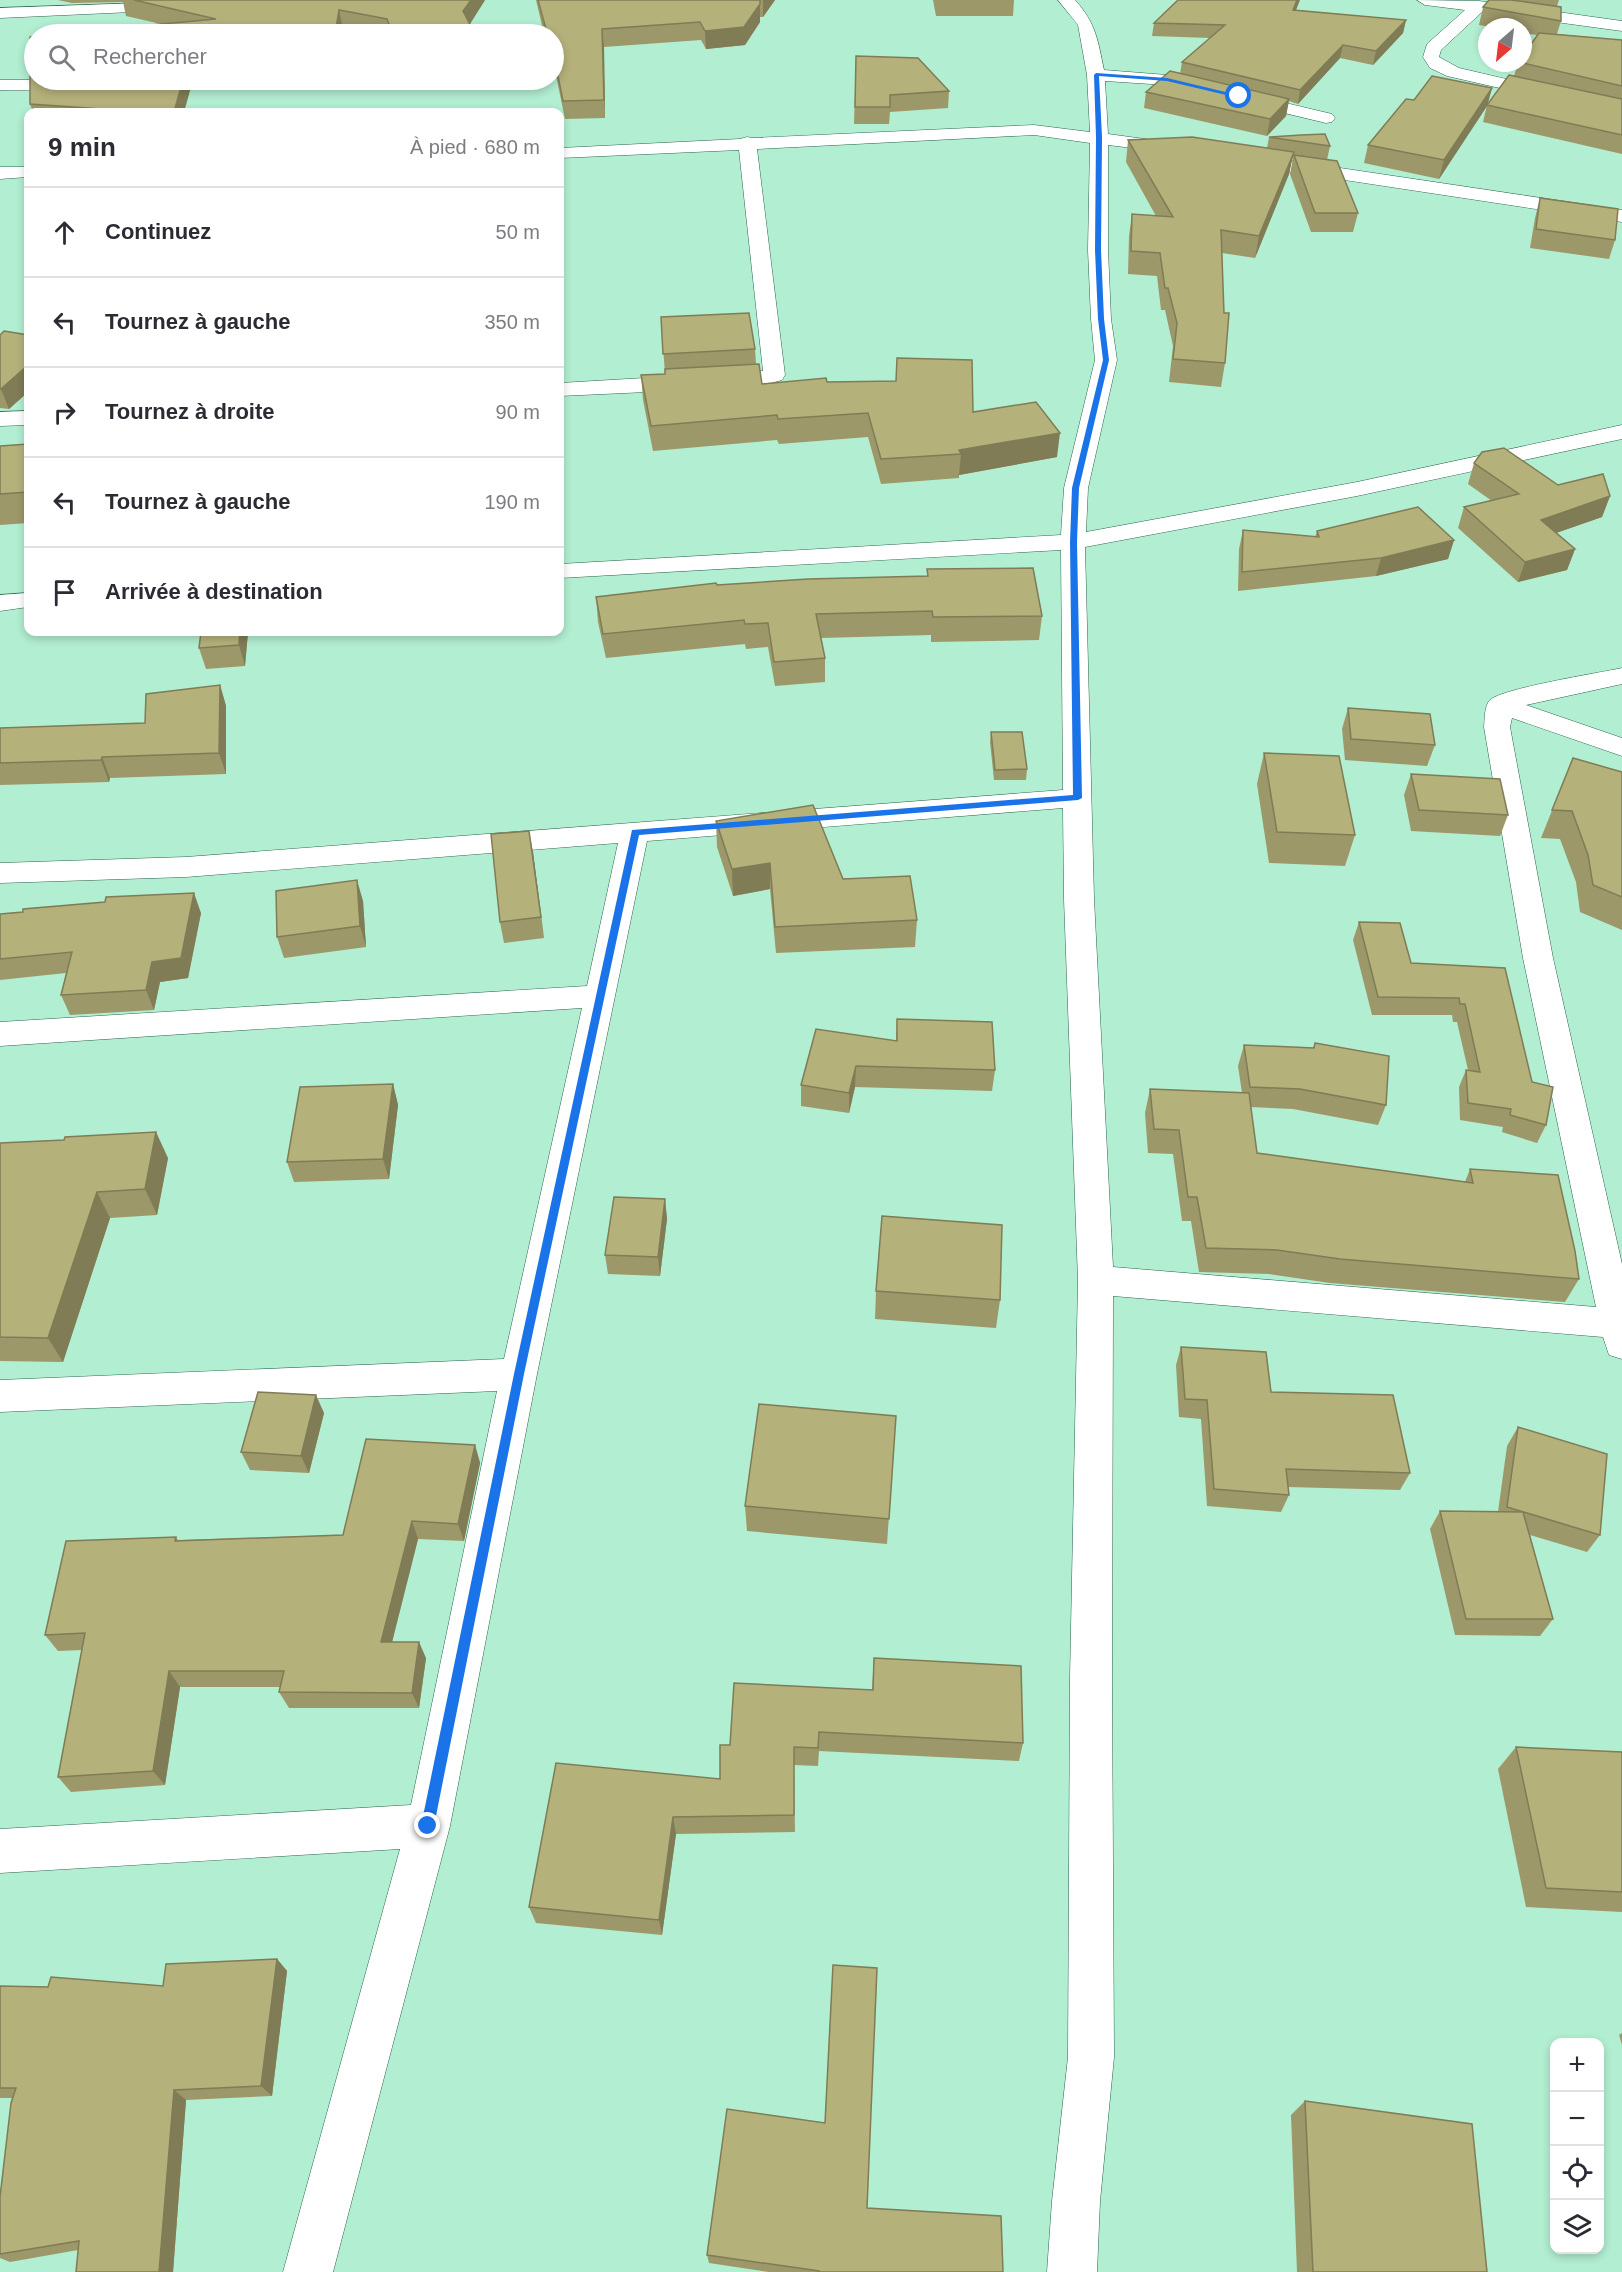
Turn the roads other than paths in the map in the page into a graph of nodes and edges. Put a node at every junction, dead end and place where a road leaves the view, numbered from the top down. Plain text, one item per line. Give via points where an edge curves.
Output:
1 (1065, 0) edge
2 (1425, 0) edge
3 (1479, 3) edge
4 (186, 7) edge
5 (8, 9) edge
6 (1622, 26) edge
7 (0, 32) edge
8 (1096, 75) junction
9 (0, 85) edge
10 (24, 85) edge
11 (1622, 111) edge
12 (1326, 118) dead end
13 (1099, 137) junction
14 (747, 142) junction
15 (1189, 151) edge
16 (564, 153) edge
17 (1223, 156) edge
18 (24, 172) edge
19 (0, 173) edge
20 (1622, 216) edge
21 (564, 390) edge
22 (24, 418) edge
23 (0, 419) edge
24 (1622, 432) edge
25 (1073, 542) junction
26 (564, 571) edge
27 (24, 600) edge
28 (0, 603) edge
29 (1622, 676) edge
30 (1500, 705) junction
31 (1622, 747) edge
32 (1078, 798) junction
33 (635, 832) junction
34 (0, 873) edge
35 (600, 996) junction
36 (0, 1034) edge
37 (1096, 1280) junction
38 (1620, 1330) edge
39 (519, 1374) junction
40 (0, 1396) edge
41 (428, 1826) junction
42 (0, 1851) edge
43 (308, 2272) edge
44 (1072, 2272) edge

1 - 8 street via 1086,25
2 - 3 street
3 - 6 street
3 - 11 street via 1433,48 1431,57 1436,64 1454,72
4 - 5 street
5 - 7 street
8 - 12 street via 1167,80
8 - 13 street
9 - 10 street
13 - 14 street via 1034,130
13 - 15 street
13 - 25 street via 1098,250 1106,360 1076,488
14 - 16 street
14 - 21 street via 774,375 755,380
17 - 20 street
18 - 19 street
22 - 23 street
24 - 25 street via 1345,491
25 - 26 street
25 - 32 street
27 - 28 street
29 - 30 street
30 - 31 street
30 - 38 street via 1497,727 1538,958
32 - 33 street
32 - 37 street
33 - 34 street via 186,867
33 - 35 street
35 - 36 street
35 - 39 street
37 - 38 street
37 - 44 street via 1091,2057
39 - 40 street
39 - 41 street
41 - 42 street
41 - 43 street

